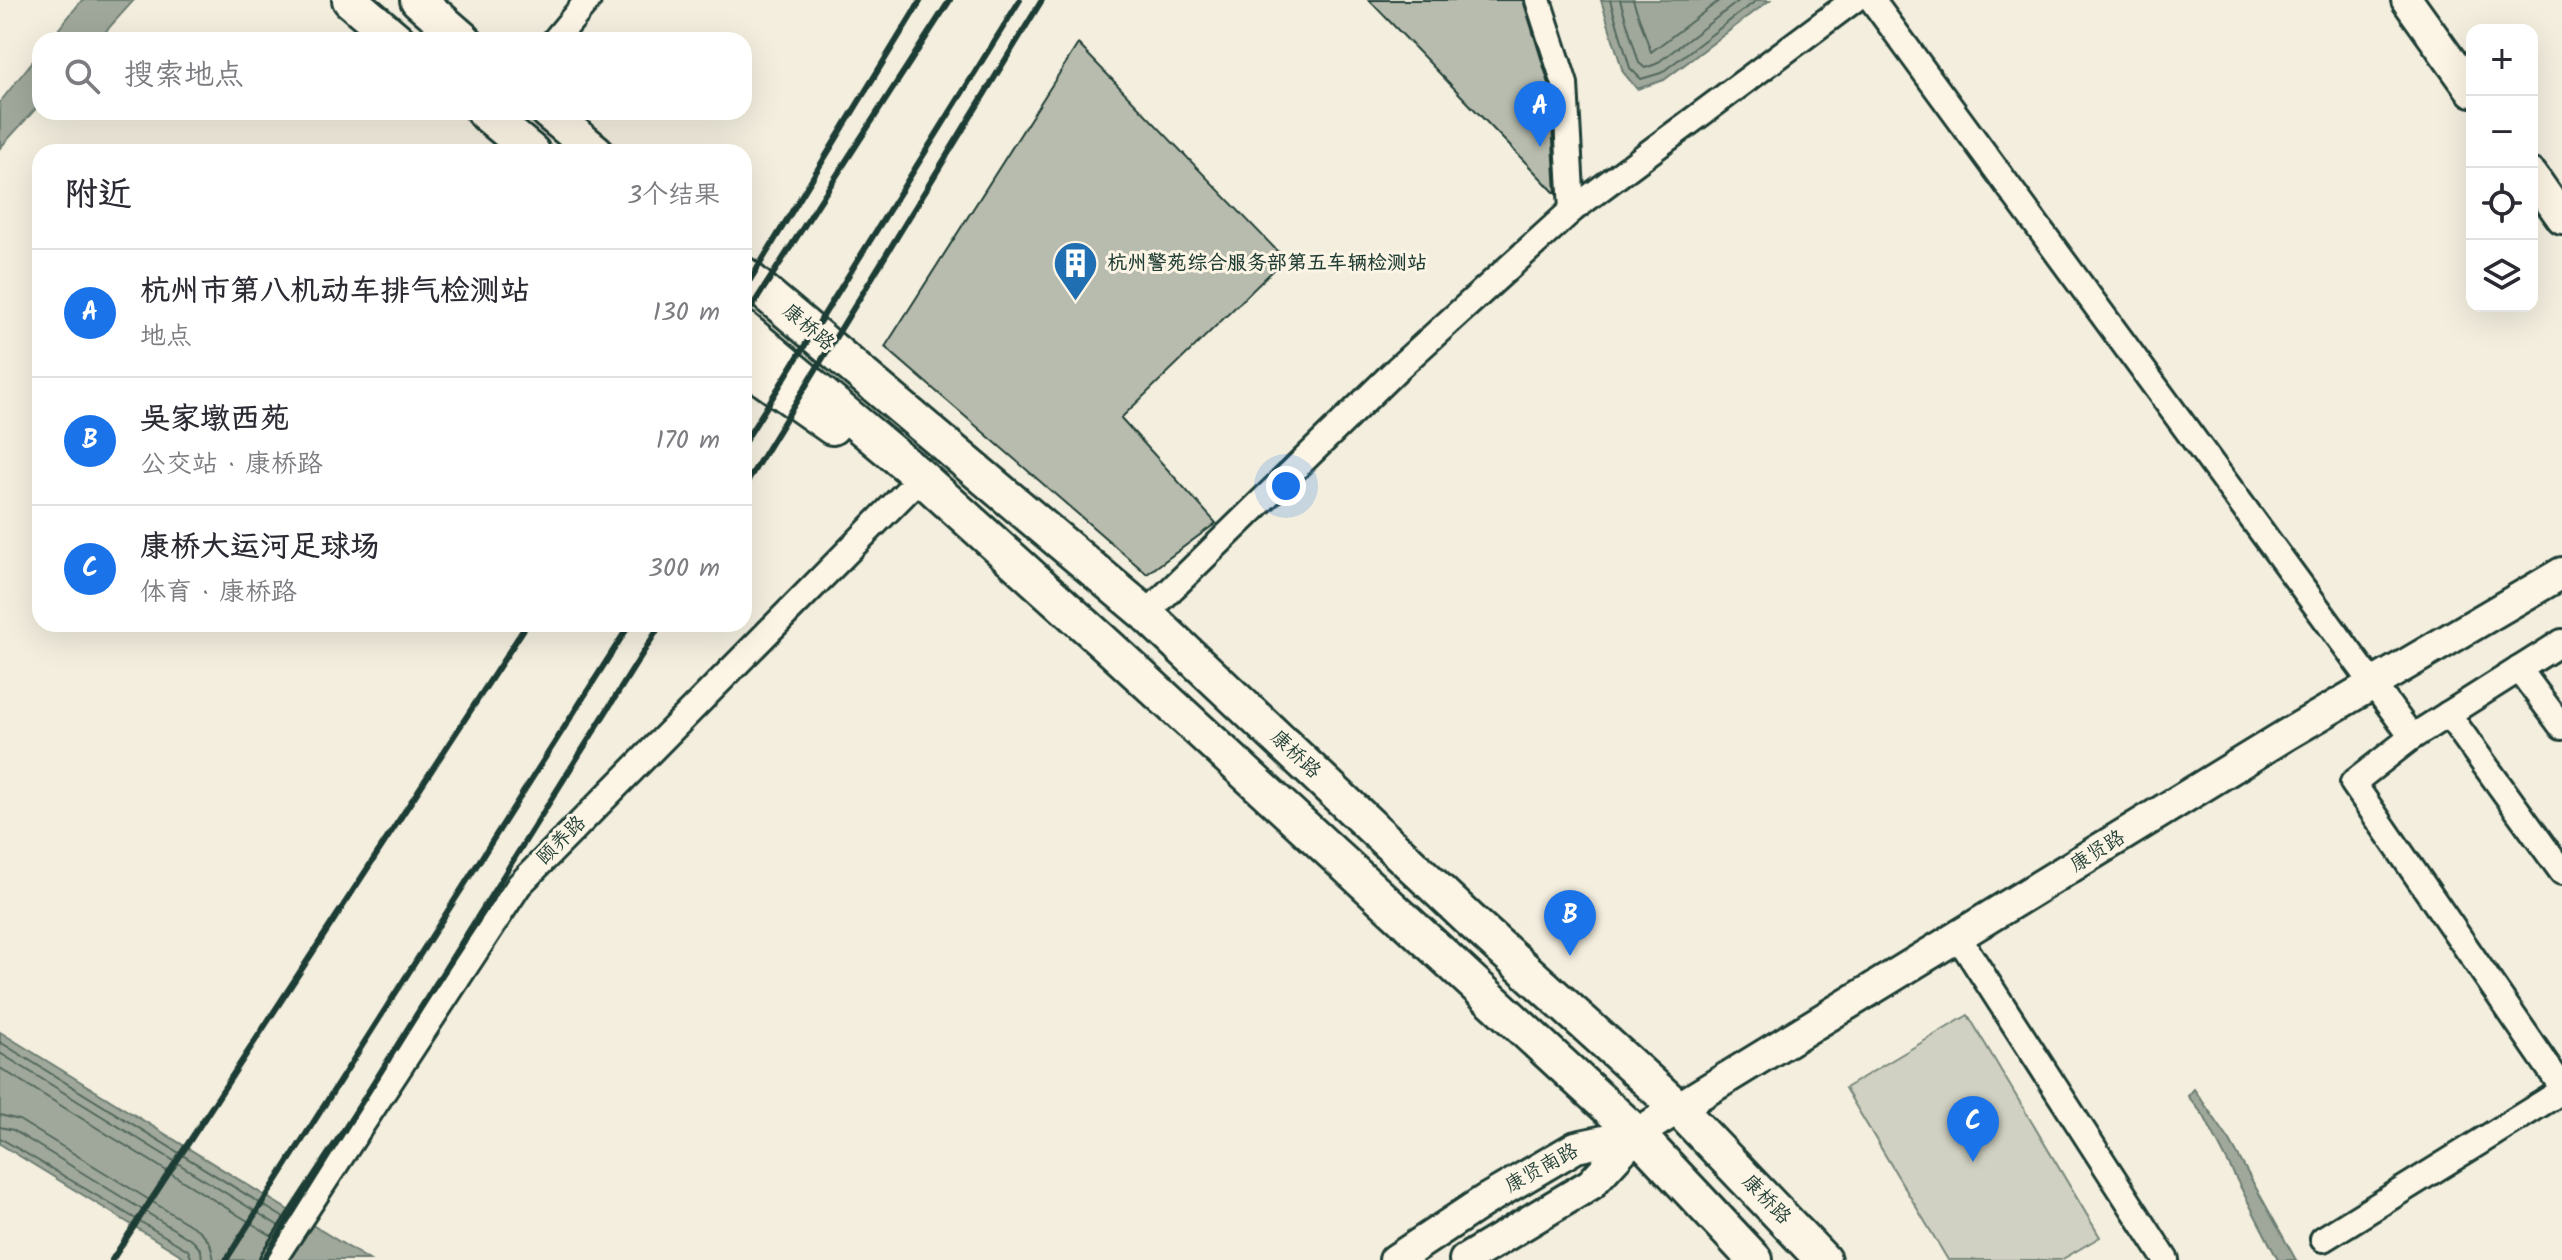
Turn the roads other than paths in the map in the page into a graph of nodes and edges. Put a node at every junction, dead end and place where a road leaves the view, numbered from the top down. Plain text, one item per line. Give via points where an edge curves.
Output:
1 (350, 0) edge
2 (418, 0) edge
3 (588, 0) edge
4 (1538, 0) edge
5 (1854, 0) edge
6 (1872, 0) edge
7 (2407, 0) edge
8 (388, 32) edge
9 (455, 32) edge
10 (562, 32) edge
11 (2466, 83) edge
12 (494, 120) edge
13 (558, 120) edge
14 (522, 144) edge
15 (586, 144) edge
16 (2538, 184) edge
17 (1572, 210) junction
18 (2562, 218) edge
19 (752, 282) edge
20 (752, 336) edge
21 (752, 371) edge
22 (921, 477) junction
23 (2562, 573) edge
24 (1146, 614) junction
25 (2562, 642) edge
26 (2519, 669) junction
27 (2374, 685) junction
28 (2448, 714) junction
29 (2562, 727) edge
30 (2412, 737) junction
31 (2562, 872) edge
32 (1959, 938) junction
33 (2562, 1089) edge
34 (1678, 1108) junction
35 (1637, 1134) junction
36 (2323, 1239) dead end
37 (273, 1260) edge
38 (1395, 1260) edge
39 (1465, 1260) edge
40 (1755, 1260) edge
41 (1823, 1260) edge
42 (2166, 1260) edge

1 - 8 main road
2 - 9 main road
3 - 10 street
4 - 17 street via 1565,84
5 - 17 street
6 - 27 street
7 - 11 street
12 - 14 main road
13 - 15 main road
16 - 18 street
17 - 24 street via 1397,369
19 - 24 main road, 康桥路
20 - 22 main road, 康桥路
21 - 22 main road via 823,423
22 - 35 main road, 康桥路
22 - 37 street, 颐养路 via 519,885
23 - 27 street, 康贤路
24 - 34 main road, 康桥路
25 - 26 street
26 - 28 street
26 - 29 street
27 - 30 street
27 - 32 street, 康贤路
28 - 30 street
28 - 31 street
30 - 33 street via 2353,783
32 - 34 street, 康贤路
32 - 42 street
33 - 36 street
34 - 35 street, 康贤路
34 - 41 main road, 康桥路
35 - 38 street, 康贤南路 via 1576,1147
35 - 39 street, 康贤南路 via 1591,1184
35 - 40 main road, 康桥路

